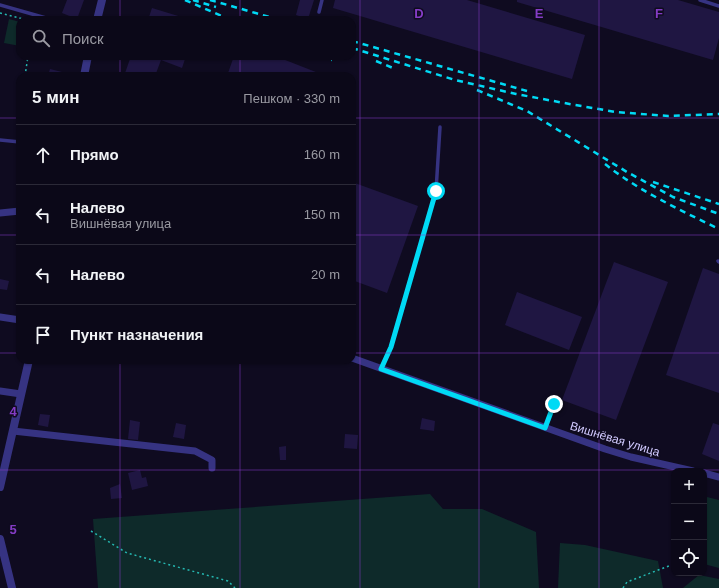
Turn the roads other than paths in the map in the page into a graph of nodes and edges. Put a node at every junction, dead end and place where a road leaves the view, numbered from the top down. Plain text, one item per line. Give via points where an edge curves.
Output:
1 (102, 0) edge
2 (322, 0) edge
3 (700, 0) edge
4 (0, 5) edge
5 (719, 6) edge
6 (319, 12) dead end
7 (39, 16) edge
8 (98, 16) edge
9 (87, 60) edge
10 (85, 72) edge
11 (440, 127) dead end
12 (0, 140) edge
13 (16, 142) edge
14 (16, 211) edge
15 (0, 213) edge
16 (0, 317) edge
17 (16, 319) edge
18 (356, 360) edge
19 (28, 364) edge
20 (381, 369) junction
21 (0, 391) edge
22 (22, 394) junction
23 (554, 404) dead end
24 (545, 428) junction
25 (13, 431) junction
26 (212, 468) dead end
27 (680, 468) edge
28 (707, 474) edge
29 (719, 477) edge
30 (0, 487) edge
31 (0, 539) edge
32 (12, 588) edge

1 - 8 street
2 - 6 lane
3 - 5 lane
4 - 7 lane
9 - 10 street
11 - 20 lane via 436,191 391,347
12 - 13 lane
14 - 15 street
16 - 17 street
18 - 20 street, Вишнёвая улица
19 - 22 street
20 - 24 street, Вишнёвая улица
21 - 22 street
22 - 25 street
23 - 24 lane
24 - 27 street, Вишнёвая улица via 631,457
25 - 26 street via 195,451 212,460
25 - 30 street
28 - 29 street
31 - 32 street

